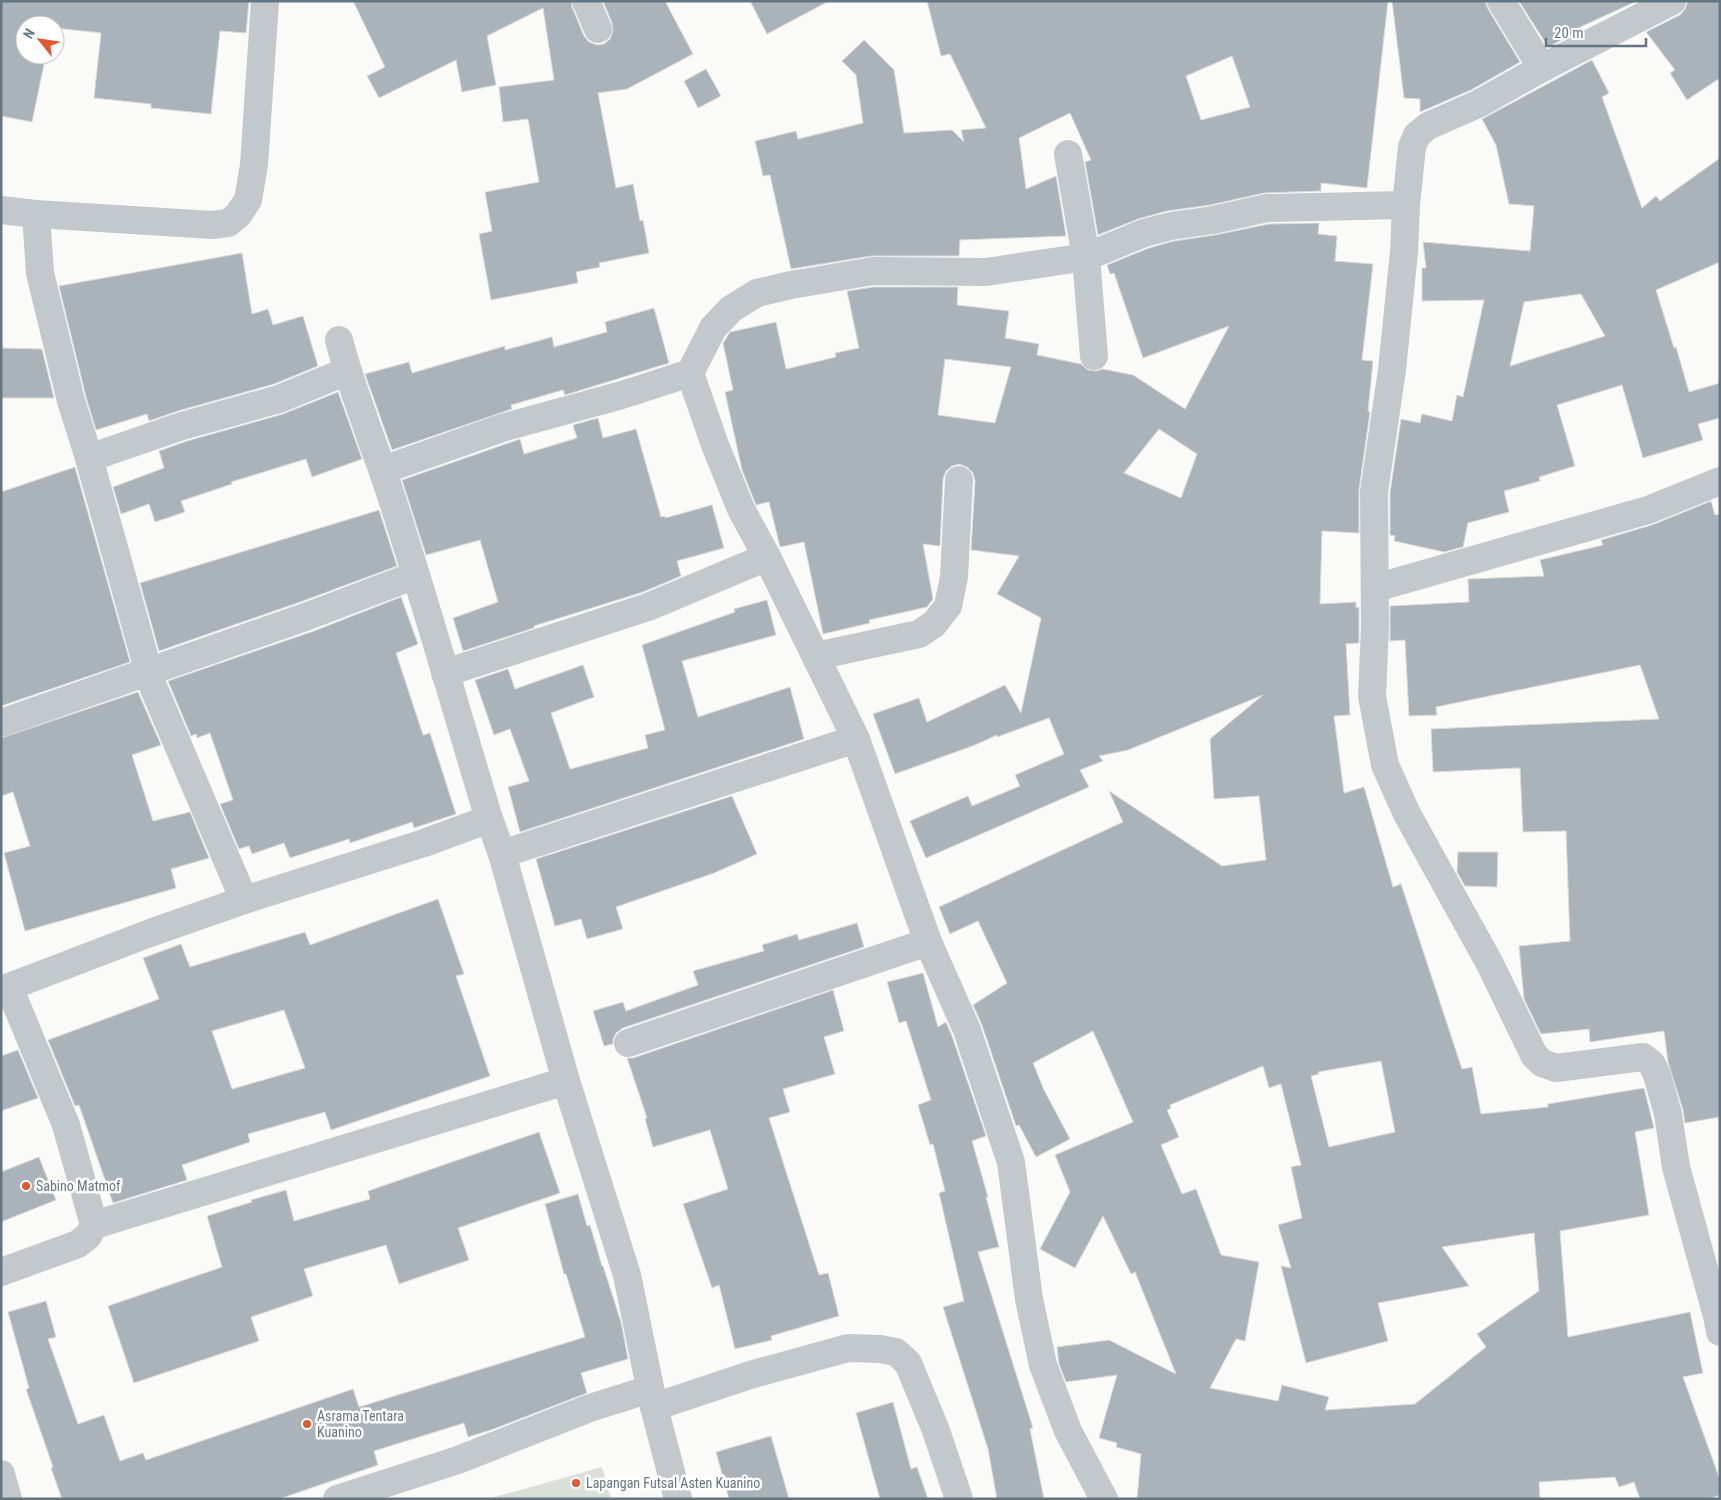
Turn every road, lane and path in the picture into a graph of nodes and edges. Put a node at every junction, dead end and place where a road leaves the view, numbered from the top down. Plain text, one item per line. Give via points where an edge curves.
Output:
1 (265, 1) edge
2 (586, 1) edge
3 (1501, 1) edge
4 (1672, 1) edge
5 (598, 29) dead end
6 (1542, 68) junction
7 (1068, 154) dead end
8 (1406, 205) junction
9 (1, 210) edge
10 (36, 214) junction
11 (1086, 257) junction
12 (338, 340) dead end
13 (1094, 356) dead end
14 (347, 371) junction
15 (690, 373) junction
16 (89, 458) junction
17 (383, 470) junction
18 (959, 480) dead end
19 (1720, 481) edge
20 (767, 557) junction
21 (416, 575) junction
22 (1375, 588) junction
23 (816, 656) junction
24 (149, 671) junction
25 (445, 673) junction
26 (1, 723) edge
27 (856, 739) junction
28 (489, 819) junction
29 (502, 854) junction
30 (244, 900) junction
31 (928, 942) junction
32 (5, 988) edge
33 (628, 1043) dead end
34 (566, 1080) junction
35 (94, 1225) junction
36 (1, 1272) edge
37 (1720, 1332) edge
38 (652, 1398) junction
39 (1, 1474) edge
40 (8, 1499) edge
41 (337, 1499) edge
42 (678, 1499) edge
43 (959, 1499) edge
44 (1104, 1499) edge

1 - 10 street via 254,165 248,200 238,214 228,223 212,225
2 - 5 street
3 - 6 street
4 - 6 street
6 - 8 street via 1478,104 1428,126 1417,135 1412,147
7 - 11 street
8 - 11 street via 1267,208 1144,233
8 - 22 street via 1392,370 1374,492
9 - 10 street
10 - 16 street via 40,274 71,401
11 - 13 street
11 - 15 street via 986,272 873,271 757,293 731,309 713,328
12 - 14 street
14 - 16 street via 278,399 182,426
14 - 17 street
15 - 17 street via 502,428
15 - 20 street via 741,509
16 - 24 street
17 - 21 street
18 - 23 street via 954,577 948,606 934,624 918,634
19 - 22 street via 1648,510
20 - 23 street
20 - 25 street via 648,607
21 - 24 street
21 - 25 street
22 - 37 street via 1372,696 1385,765 1407,814 1490,964 1534,1055 1542,1063 1556,1068 1643,1057 1652,1064 1668,1114 1676,1167
23 - 27 street
24 - 26 street
24 - 30 street
25 - 28 street
27 - 29 street
27 - 31 street
28 - 29 street
28 - 30 street
29 - 34 street
30 - 32 street
31 - 33 street
31 - 44 street via 967,1030 1011,1162 1029,1299 1043,1365 1068,1431
32 - 35 street via 66,1126
34 - 35 street
34 - 38 street via 627,1275
35 - 36 street via 78,1244
38 - 41 street via 590,1408 458,1460
38 - 42 street
38 - 43 street via 848,1348 896,1352 908,1363
39 - 40 street

